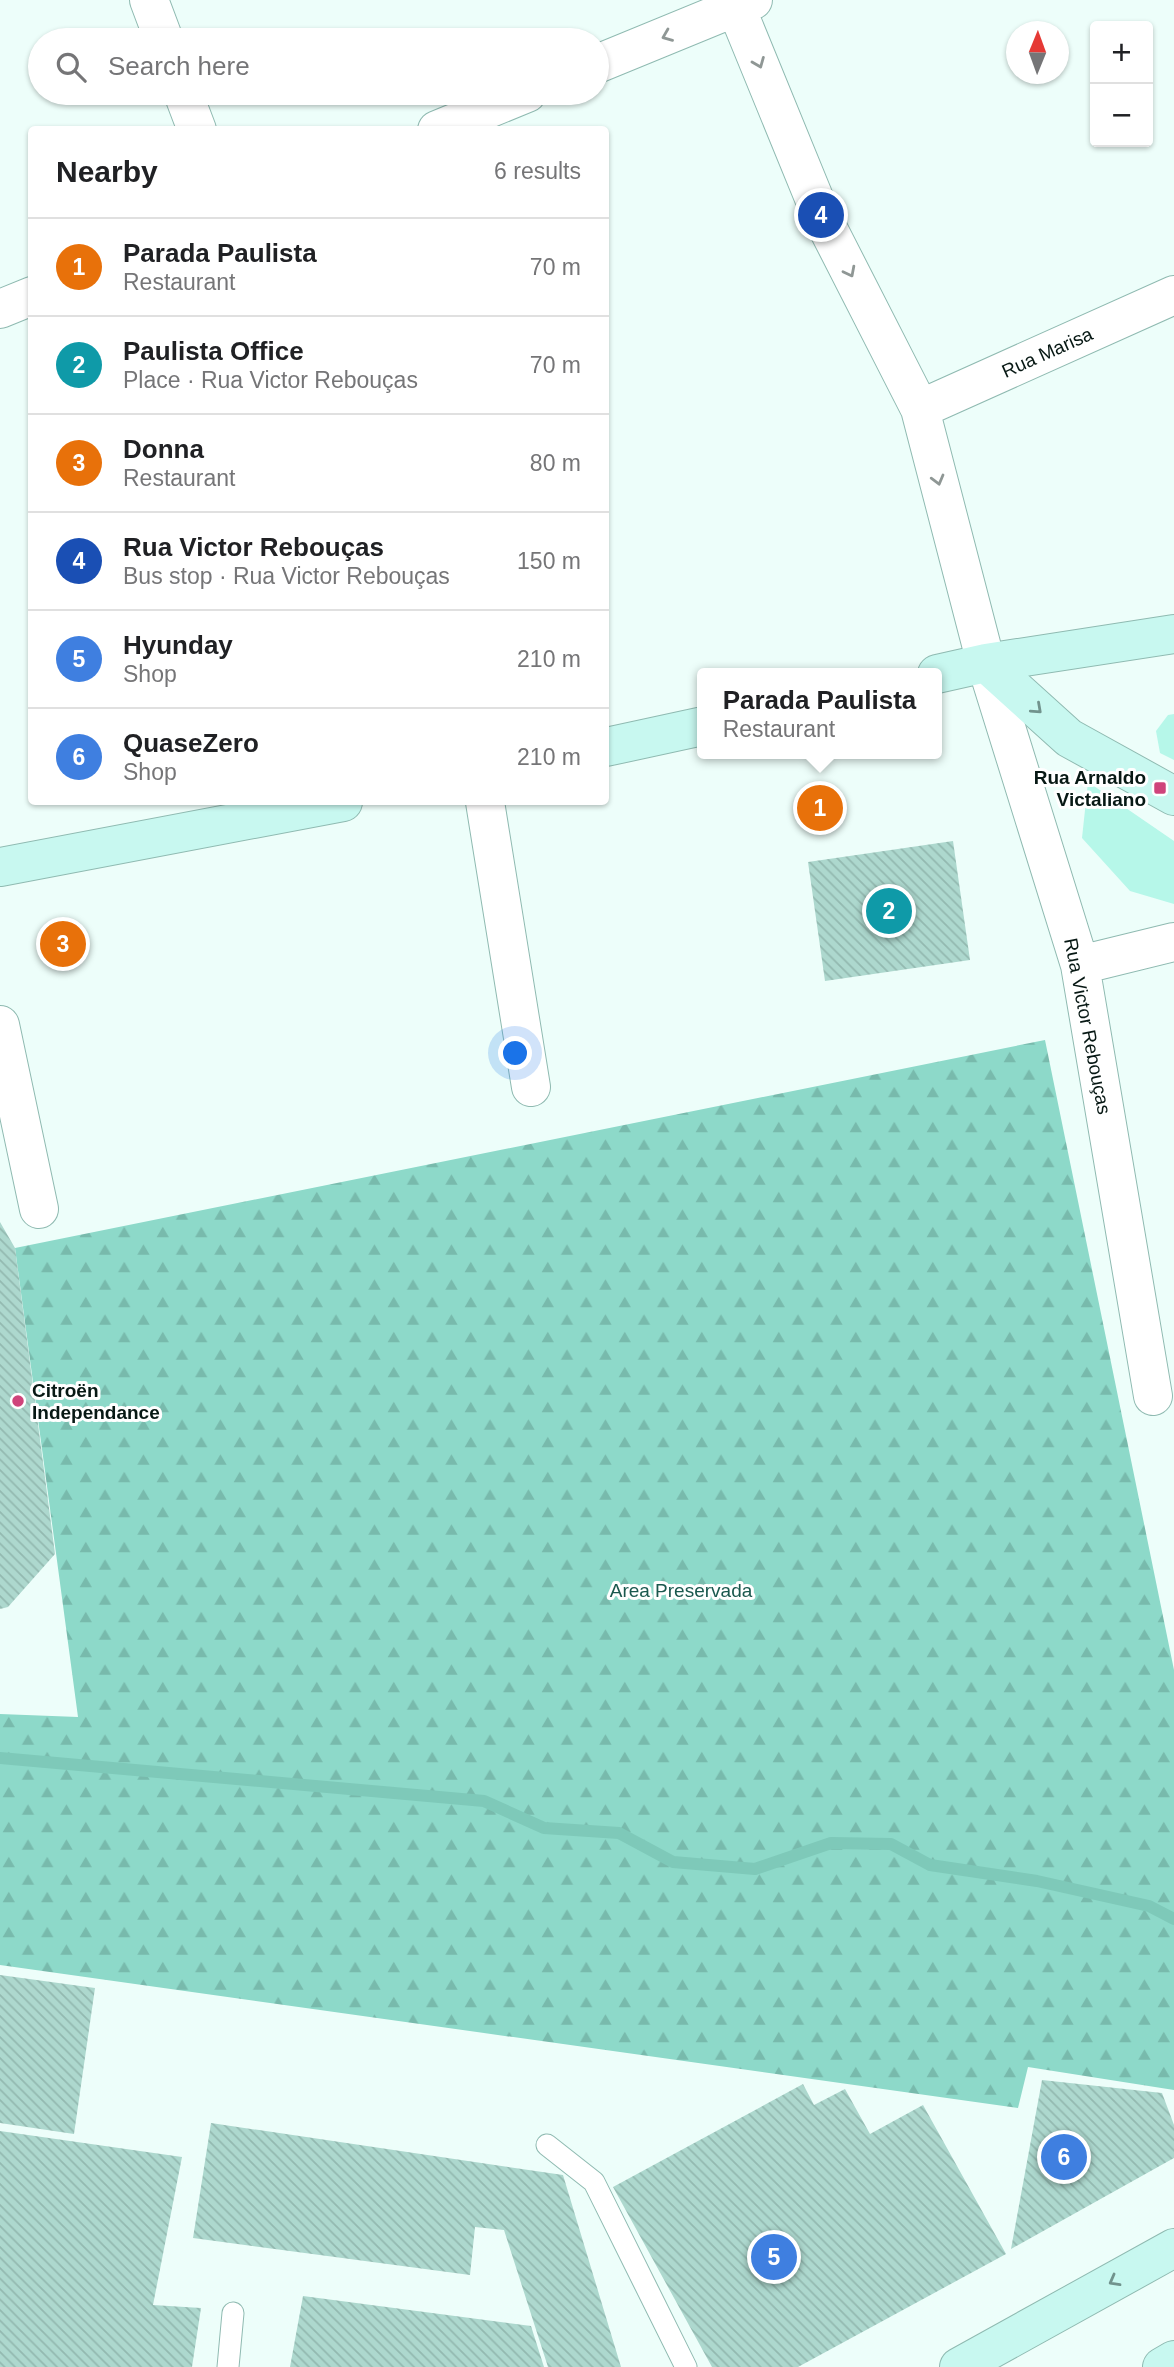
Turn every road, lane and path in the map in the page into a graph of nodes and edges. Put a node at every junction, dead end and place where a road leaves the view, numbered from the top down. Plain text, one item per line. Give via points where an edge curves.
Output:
1 (149, 0) edge
2 (741, 3) edge
3 (159, 28) edge
4 (609, 59) edge
5 (188, 105) edge
6 (498, 105) edge
7 (195, 126) edge
8 (447, 126) edge
9 (1174, 295) edge
10 (28, 298) edge
11 (0, 309) edge
12 (920, 409) junction
13 (1174, 635) edge
14 (986, 663) junction
15 (942, 673) edge
16 (697, 727) edge
17 (609, 746) edge
18 (1174, 796) edge
19 (327, 805) edge
20 (485, 805) edge
21 (0, 867) edge
22 (1174, 942) edge
23 (1080, 965) junction
24 (0, 1025) edge
25 (531, 1087) dead end
26 (39, 1209) dead end
27 (1153, 1395) dead end
28 (547, 2145) dead end
29 (1174, 2248) edge
30 (233, 2313) dead end
31 (1174, 2360) edge
32 (228, 2367) edge
33 (686, 2367) edge
34 (959, 2367) edge
35 (1162, 2367) edge

1 - 3 street
2 -> 4 street
2 -> 12 street, Rua Victor Rebouças via 821,215
5 - 7 street
6 - 8 street
9 - 12 street, Rua Marisa
10 - 11 street
12 -> 14 street, Rua Victor Rebouças
13 - 14 street
14 - 15 street
14 -> 18 street via 1069,738
14 - 23 street, Rua Victor Rebouças
16 - 17 street
19 - 21 street
20 - 25 street
22 - 23 street
23 - 27 street, Rua Victor Rebouças
24 - 26 street
28 - 33 lane via 594,2182
29 -> 34 street
30 - 32 lane
31 - 35 street

